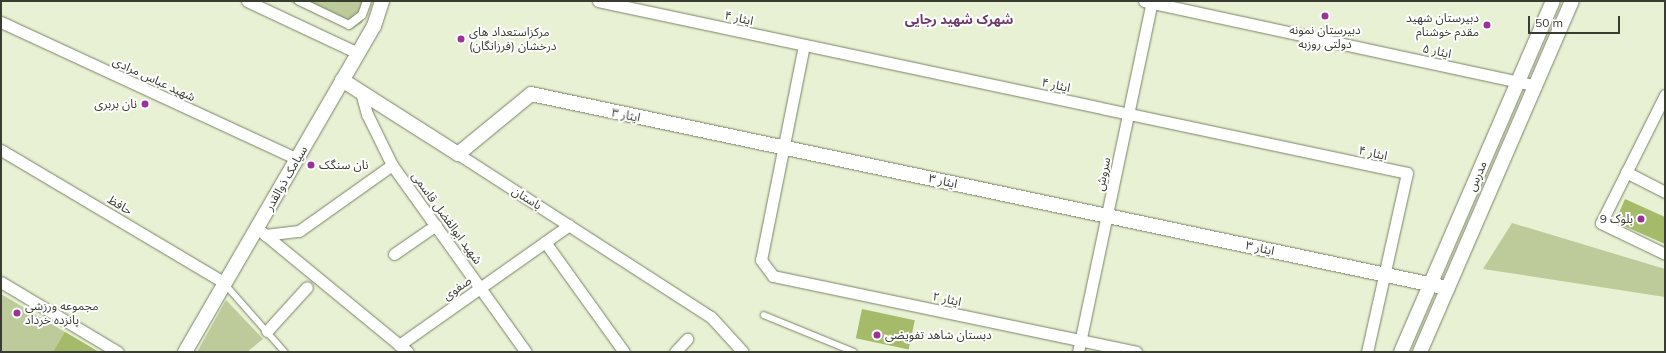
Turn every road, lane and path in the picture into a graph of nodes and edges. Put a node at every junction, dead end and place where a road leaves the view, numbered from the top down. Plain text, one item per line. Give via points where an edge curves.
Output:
1 (247, 1) edge
2 (299, 1) edge
3 (367, 1) edge
4 (382, 1) edge
5 (598, 1) edge
6 (1553, 1) edge
7 (1572, 1) edge
8 (1150, 2) edge
9 (1, 22) edge
10 (804, 45) junction
11 (358, 53) junction
12 (342, 80) junction
13 (1518, 82) junction
14 (1536, 86) junction
15 (361, 92) junction
16 (1663, 103) edge
17 (1128, 114) junction
18 (784, 148) junction
19 (1, 150) edge
20 (458, 154) junction
21 (296, 159) junction
22 (392, 165) junction
23 (1626, 172) junction
24 (1665, 192) edge
25 (1107, 216) junction
26 (436, 225) junction
27 (569, 225) junction
28 (261, 231) junction
29 (545, 242) junction
30 (394, 254) dead end
31 (1665, 254) edge
32 (1385, 274) junction
33 (1, 282) edge
34 (225, 283) junction
35 (1430, 284) junction
36 (307, 287) dead end
37 (481, 287) junction
38 (1448, 288) junction
39 (764, 315) dead end
40 (267, 331) junction
41 (687, 339) dead end
42 (1081, 340) junction
43 (404, 348) edge
44 (118, 352) edge
45 (185, 352) edge
46 (285, 352) edge
47 (526, 352) edge
48 (624, 352) edge
49 (675, 352) edge
50 (743, 352) edge
51 (854, 352) edge
52 (1078, 352) edge
53 (1136, 352) edge
54 (1367, 352) edge
55 (1401, 352) edge
56 (1420, 352) edge

1 - 11 street
2 - 3 street via 349,25 362,15
4 - 11 street, سیامک ذوالقدر via 374,26
5 - 10 street, ایثار ۴
6 - 13 street, مدرس
7 - 14 street, مدرس
8 - 13 street, ایثار ۵
8 - 17 street, سروش
9 - 21 street, شهید عباس مرادی
10 - 17 street, ایثار ۴
10 - 18 street
11 - 12 street, سیامک ذوالقدر
12 - 15 street, باستان
12 - 21 street, سیامک ذوالقدر
13 - 14 street, ایثار ۵
13 - 35 street, مدرس
14 - 38 street, مدرس
15 - 20 street, باستان
15 - 22 street, شهید ابوالفضل قاسمی via 367,114
16 - 23 street
17 - 25 street, سروش
17 - 32 street, ایثار ۴ via 1407,173
18 - 20 street, ایثار ۳ via 531,94
18 - 25 street, ایثار ۳
18 - 42 street, ایثار ۲ via 761,260 773,276
19 - 34 street, حافظ
20 - 27 street, باستان
21 - 28 street, سیامک ذوالقدر
22 - 26 street, شهید ابوالفضل قاسمی
22 - 28 street via 300,231
23 - 24 street
23 - 31 street via 1601,223
25 - 32 street, ایثار ۳
25 - 42 street, سروش
26 - 30 street
26 - 37 street, شهید ابوالفضل قاسمی
27 - 29 street, صفوی
27 - 50 street, باستان via 711,317
28 - 34 street, سیامک ذوالقدر
28 - 43 street
29 - 37 street, صفوی
29 - 48 street
32 - 35 street, ایثار ۳
32 - 54 street
33 - 44 street
34 - 40 lane
34 - 45 street, سیامک ذوالقدر
35 - 38 street, ایثار ۳
35 - 55 street, مدرس
36 - 40 street
37 - 43 street, صفوی
37 - 47 street, شهید ابوالفضل قاسمی
38 - 56 street, مدرس
39 - 51 lane
40 - 46 lane
41 - 49 street
42 - 52 street, سروش
42 - 53 street, ایثار ۲

